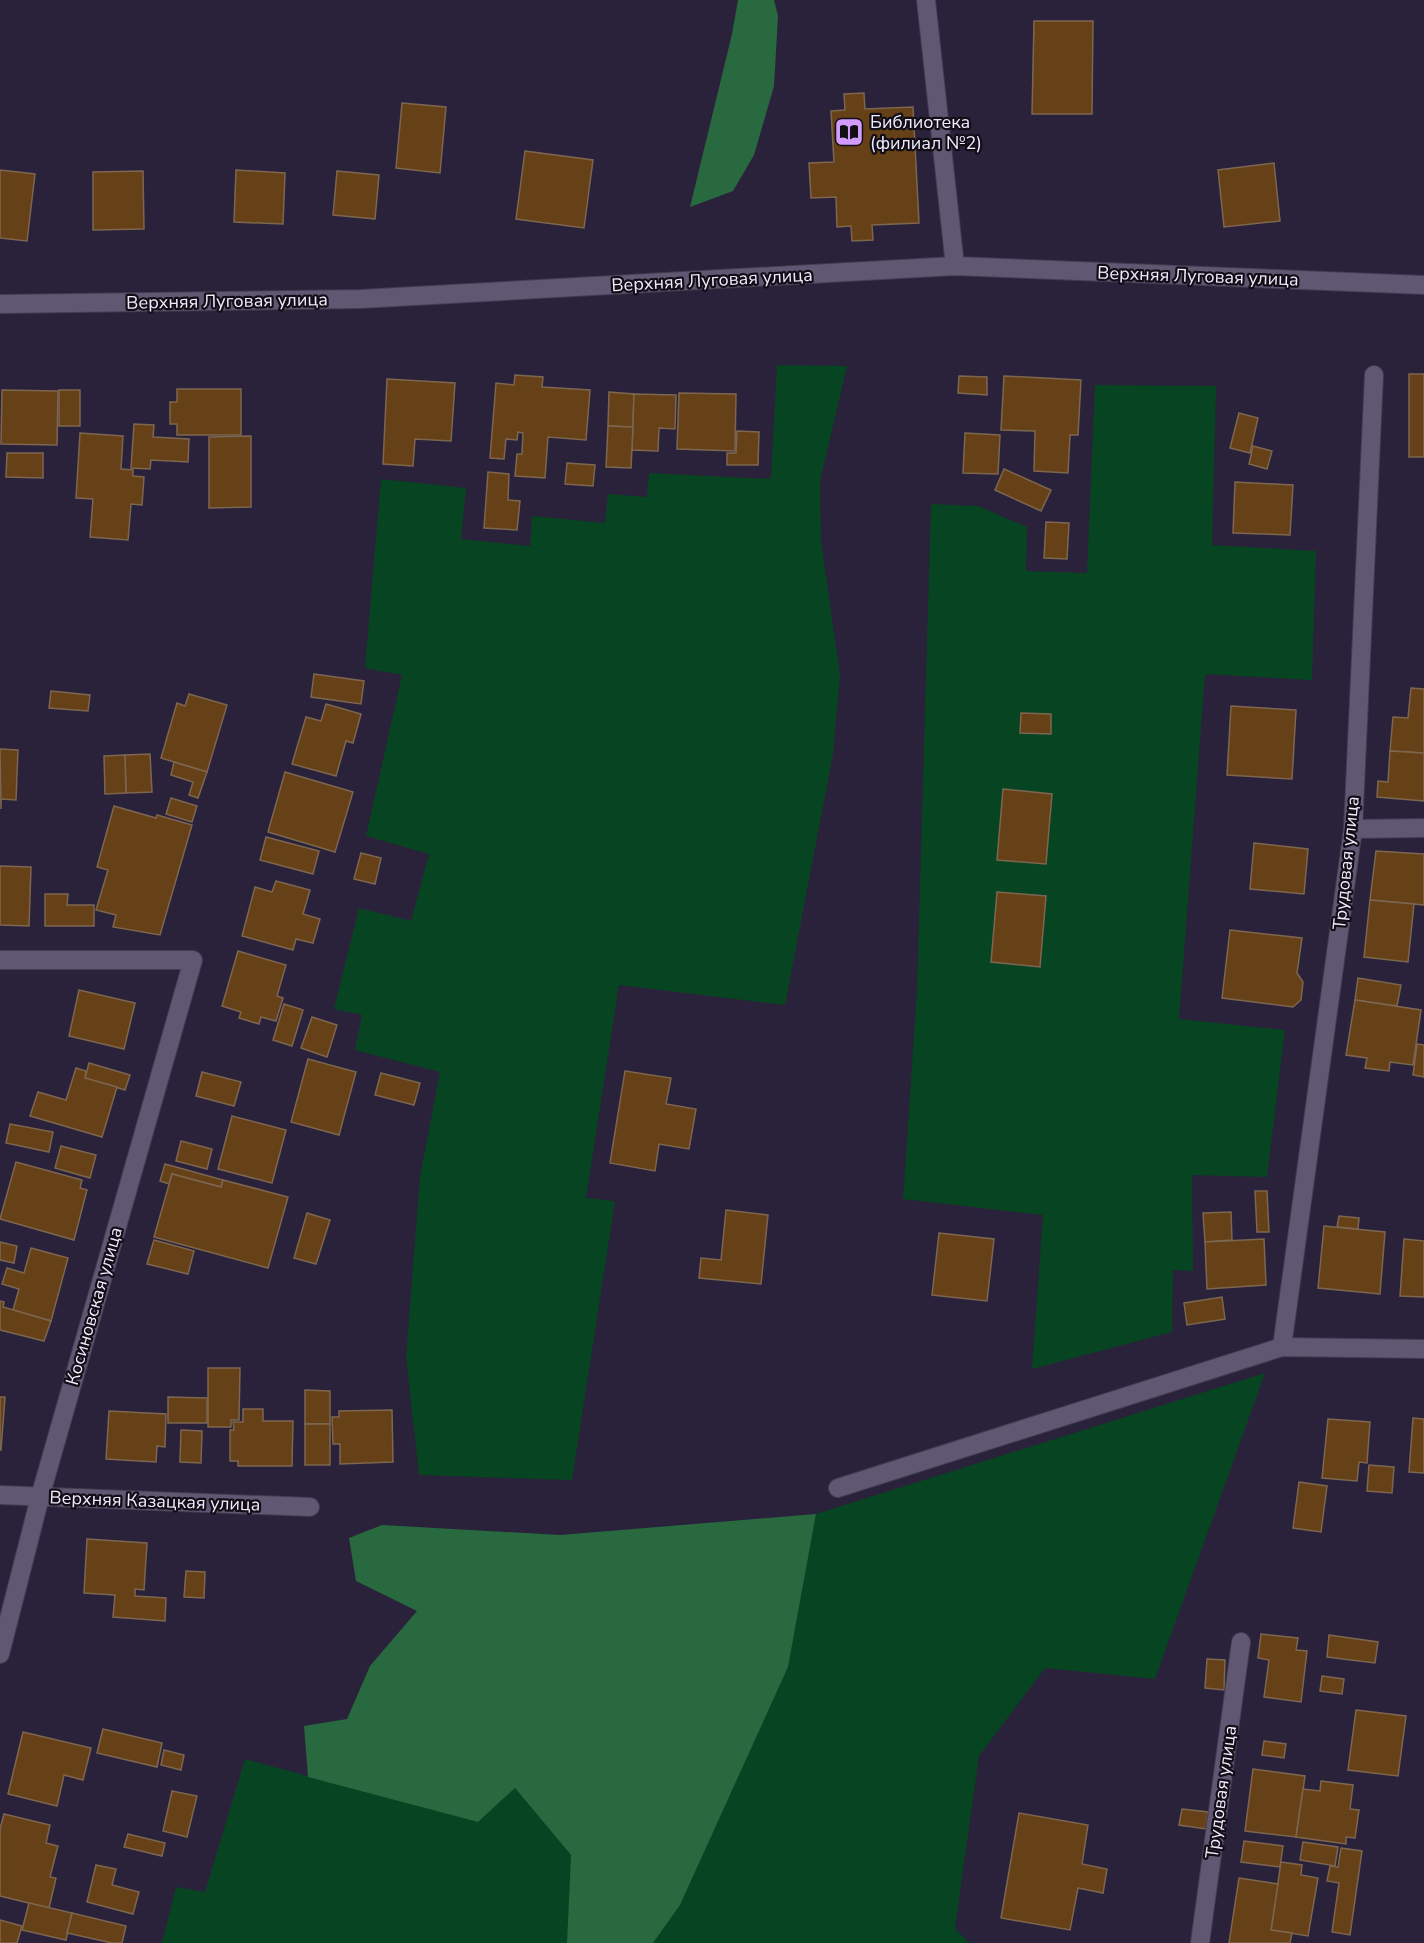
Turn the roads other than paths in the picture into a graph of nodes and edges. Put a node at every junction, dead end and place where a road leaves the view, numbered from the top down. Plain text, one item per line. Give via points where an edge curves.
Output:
1 (926, 0) edge
2 (955, 266) junction
3 (1424, 285) edge
4 (0, 304) edge
5 (1374, 375) dead end
6 (1424, 828) edge
7 (1353, 829) junction
8 (0, 960) edge
9 (1282, 1347) junction
10 (1424, 1349) edge
11 (837, 1488) dead end
12 (0, 1495) edge
13 (40, 1497) junction
14 (310, 1507) dead end
15 (1241, 1642) dead end
16 (0, 1654) edge
17 (1200, 1943) edge

1 - 2 street
2 - 3 street, Верхняя Луговая улица
2 - 4 street, Верхняя Луговая улица via 360,299
5 - 7 street, Трудовая улица
6 - 7 street
7 - 9 street, Трудовая улица
8 - 13 street, Косиновская улица via 193,960
9 - 10 street
9 - 11 street
12 - 13 street, Верхняя Казацкая улица
13 - 14 street, Верхняя Казацкая улица
13 - 16 street, Косиновская улица
15 - 17 street, Трудовая улица

